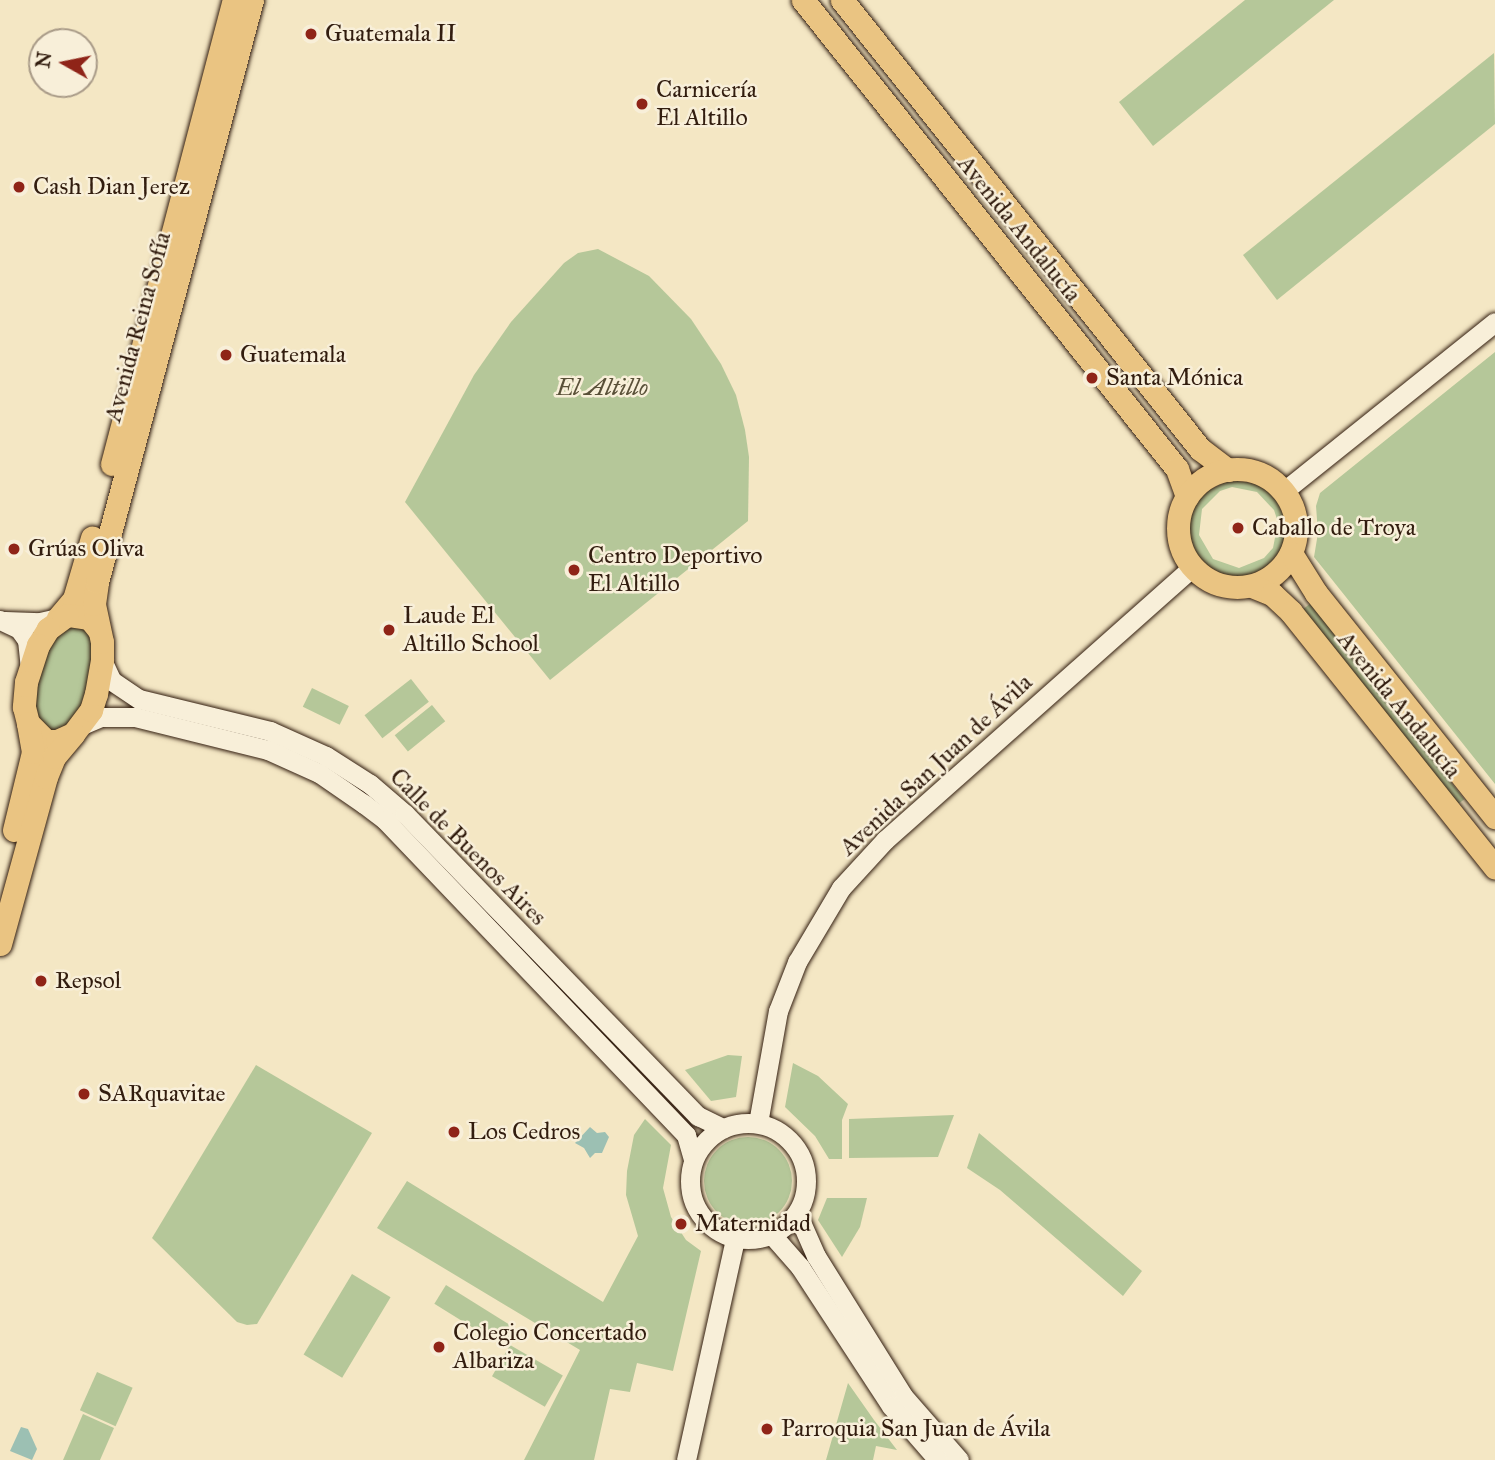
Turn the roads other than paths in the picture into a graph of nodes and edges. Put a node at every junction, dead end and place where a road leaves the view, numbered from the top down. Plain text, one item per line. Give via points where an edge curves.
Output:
1 (234, 0) edge
2 (252, 0) edge
3 (803, 0) edge
4 (842, 0) edge
5 (1495, 322) edge
6 (1228, 470) junction
7 (1284, 491) junction
8 (1187, 496) junction
9 (1291, 553) junction
10 (1192, 567) junction
11 (1252, 586) junction
12 (58, 618) junction
13 (2, 620) edge
14 (98, 628) junction
15 (102, 660) junction
16 (30, 668) junction
17 (28, 723) junction
18 (78, 729) junction
19 (1495, 817) edge
20 (1495, 868) edge
21 (0, 883) edge
22 (0, 944) edge
23 (758, 1124) junction
24 (723, 1128) junction
25 (693, 1160) junction
26 (797, 1213) junction
27 (772, 1235) junction
28 (735, 1239) junction
29 (686, 1460) edge
30 (937, 1460) edge
31 (959, 1460) edge

1 - 12 main road, Avenida Reina Sofía via 82,576 74,600
2 - 14 main road, Avenida Reina Sofía via 97,582
3 - 8 main road, Avenida Andalucía via 1177,469
4 - 6 main road, Avenida Andalucía via 1200,449
5 - 7 street
6 - 7 main road via 1253,470
6 - 8 main road via 1199,482
7 - 9 main road via 1294,509 1297,529
8 - 10 main road via 1179,514 1178,533
9 - 11 main road via 1283,567
9 - 19 main road, Avenida Andalucía via 1304,578
10 - 11 main road via 1227,587
10 - 23 street, Avenida San Juan de Ávila via 885,840 841,888 797,962 778,1011
11 - 20 main road, Avenida Andalucía via 1272,594 1291,612
12 - 13 street
12 - 14 main road via 80,615
12 - 16 main road, Avenida Reina Sofía via 43,636
13 - 16 street via 19,629 27,640
14 - 15 main road, Avenida Reina Sofía
15 - 18 main road, Avenida Reina Sofía via 96,694
15 - 24 street, Calle de Buenos Aires via 112,681 139,699 270,731 327,755 370,783 698,1116
16 - 17 main road, Avenida Reina Sofía via 24,695
17 - 18 main road via 46,740 57,741
17 - 21 main road via 33,752
18 - 22 main road via 54,757 46,777
18 - 25 street, Calle de Buenos Aires via 101,717 135,717 268,750 319,773 374,812 686,1135
23 - 24 street
23 - 26 street via 779,1132 803,1163 806,1181
24 - 25 street via 702,1144
25 - 28 street via 693,1201 703,1219
26 - 27 street
26 - 31 street via 816,1256 903,1396
27 - 28 street
27 - 30 street via 800,1267 891,1406
28 - 29 street

